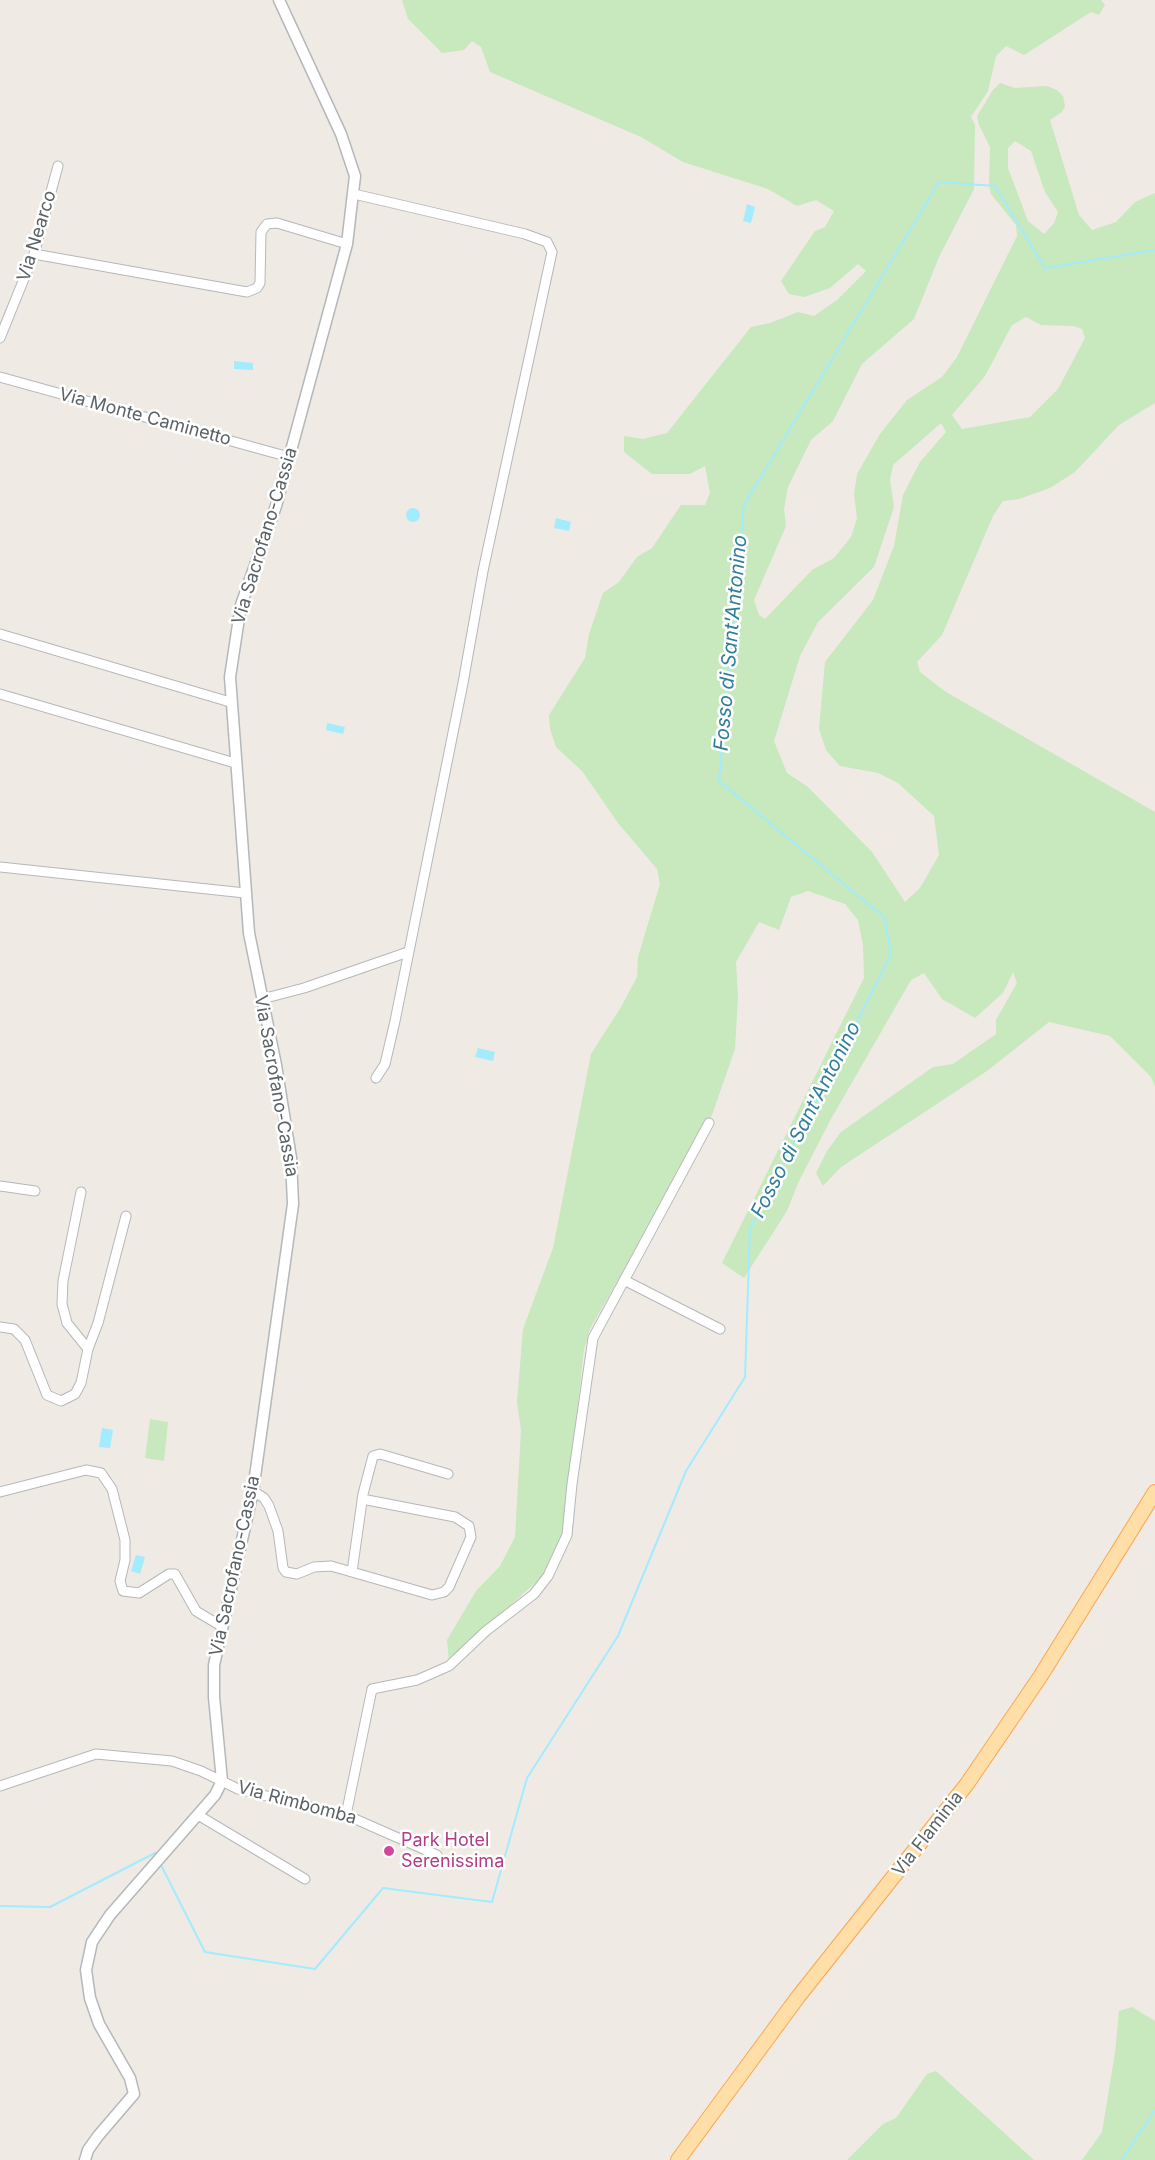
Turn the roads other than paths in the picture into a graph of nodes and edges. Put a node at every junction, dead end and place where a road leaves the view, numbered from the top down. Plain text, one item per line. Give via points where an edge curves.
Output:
1 (279, 0) edge
2 (58, 166) dead end
3 (354, 194) junction
4 (347, 244) junction
5 (34, 254) junction
6 (0, 338) edge
7 (0, 377) edge
8 (289, 457) junction
9 (0, 634) edge
10 (0, 694) edge
11 (230, 702) junction
12 (235, 763) junction
13 (0, 867) edge
14 (245, 893) junction
15 (408, 952) junction
16 (261, 999) junction
17 (376, 1078) dead end
18 (709, 1124) dead end
19 (0, 1186) edge
20 (35, 1191) dead end
21 (81, 1192) dead end
22 (126, 1216) dead end
23 (624, 1280) junction
24 (0, 1327) edge
25 (720, 1329) dead end
26 (88, 1349) junction
27 (448, 1474) dead end
28 (253, 1491) junction
29 (0, 1492) edge
30 (1155, 1492) edge
31 (362, 1499) junction
32 (352, 1572) junction
33 (221, 1626) junction
34 (222, 1781) junction
35 (0, 1786) edge
36 (198, 1815) junction
37 (346, 1815) junction
38 (437, 1855) dead end
39 (305, 1879) dead end
40 (85, 2160) edge
41 (678, 2160) edge

1 - 3 street, Via Sacrofano-Cassia via 350,155
2 - 5 street, Via Nearco
3 - 4 street, Via Sacrofano-Cassia
3 - 15 street via 525,234 547,242 552,252 483,571
4 - 5 street via 277,223 267,224 261,232 260,283 247,292
4 - 8 street, Via Sacrofano-Cassia
5 - 6 street, Via Nearco
7 - 8 street, Via Monte Caminetto
8 - 11 street, Via Sacrofano-Cassia via 273,518 241,605 233,646
9 - 11 street
10 - 12 street
11 - 12 street, Via Sacrofano-Cassia
12 - 14 street, Via Sacrofano-Cassia
13 - 14 street
14 - 16 street, Via Sacrofano-Cassia
15 - 16 street
15 - 17 street via 386,1061
16 - 28 street, Via Sacrofano-Cassia via 289,1146 293,1204
18 - 23 street
19 - 20 street
21 - 26 street via 62,1304 67,1323
22 - 26 street
23 - 25 street
23 - 37 street via 590,1349 570,1521 559,1554 534,1594 449,1666 417,1680 372,1689
24 - 26 street via 14,1329 22,1337 43,1388 56,1400 69,1398 77,1391
27 - 31 street via 375,1454
28 - 32 street via 269,1506 286,1572 297,1575 323,1566
28 - 33 street, Via Sacrofano-Cassia
29 - 33 street via 86,1470 101,1473 112,1489 125,1540 120,1581 123,1591 139,1593 175,1574 196,1611
30 - 41 main road, Via Flaminia via 968,1784 798,1997
31 - 32 street
31 - 32 street via 455,1517 469,1526 471,1537 449,1587 439,1594
33 - 34 street, Via Sacrofano-Cassia via 213,1680
34 - 35 street, Via Rimbomba via 172,1761 96,1754
34 - 36 street
34 - 37 street, Via Rimbomba via 238,1789
36 - 39 street
36 - 40 street via 96,1934 89,1952 86,1970 94,2011 130,2078 134,2094 98,2136
37 - 38 street, Via Rimbomba

